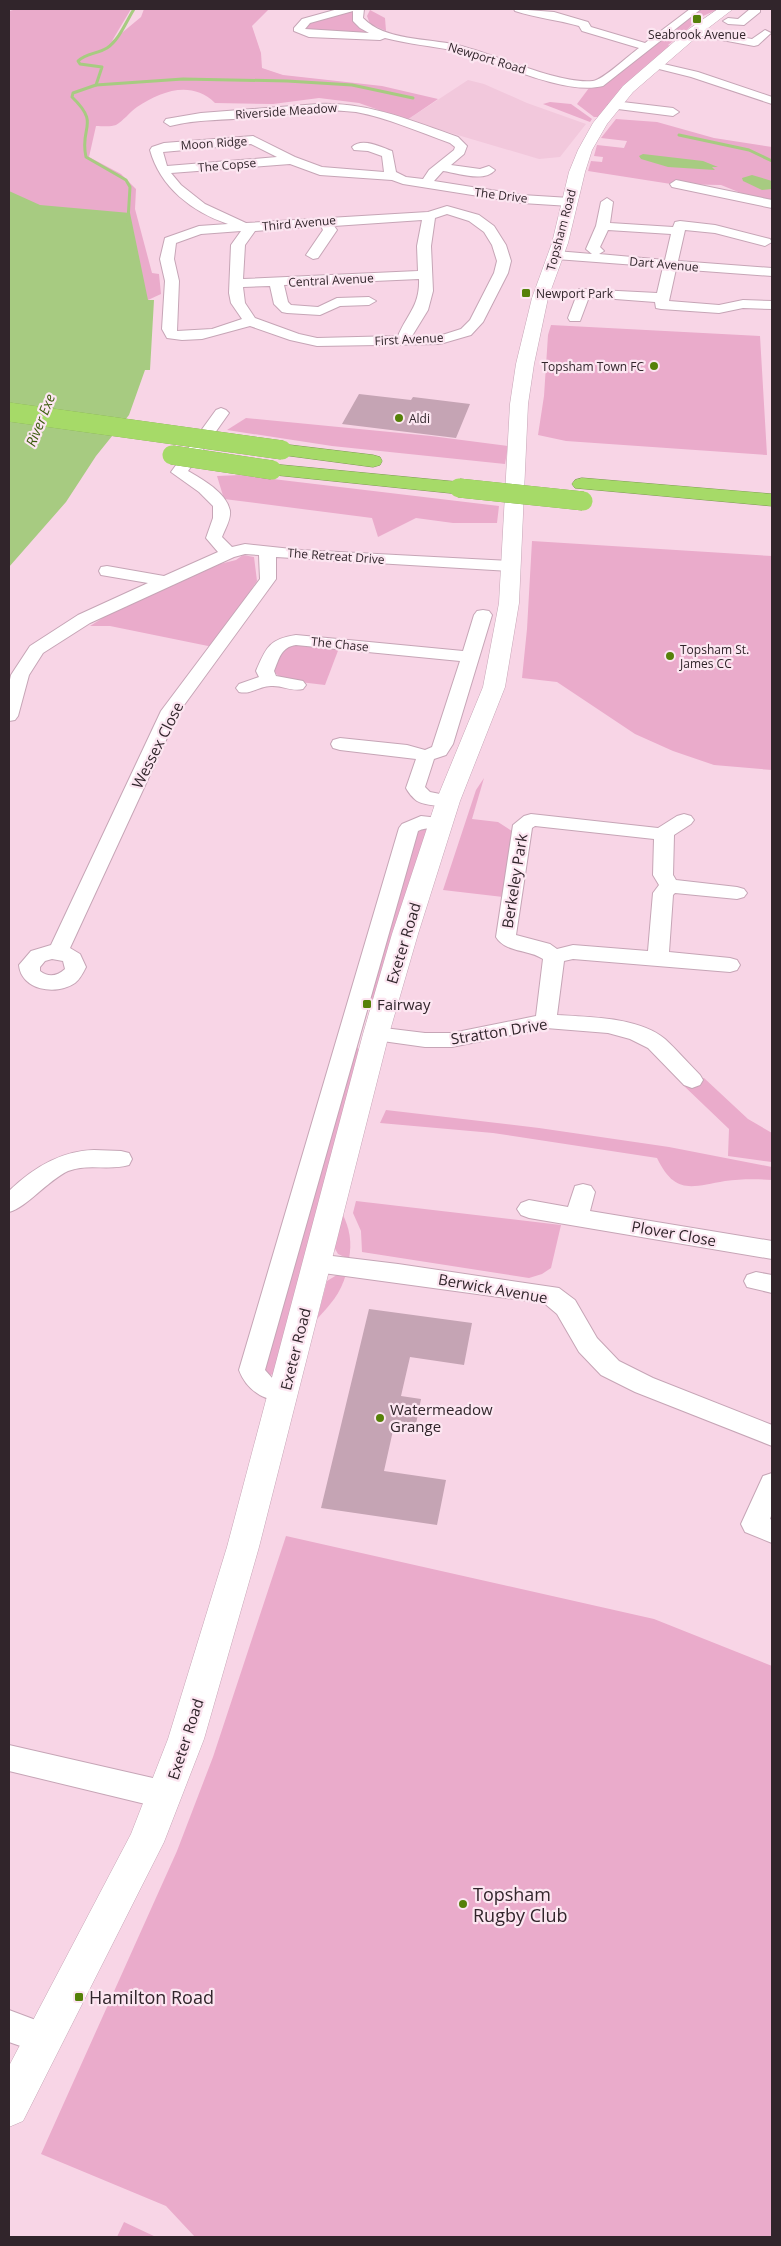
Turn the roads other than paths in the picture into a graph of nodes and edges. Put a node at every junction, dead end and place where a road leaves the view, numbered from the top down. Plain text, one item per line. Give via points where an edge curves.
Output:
1 (349, 9) edge
2 (360, 9) edge
3 (519, 9) edge
4 (696, 9) edge
5 (752, 12) edge
6 (726, 14) edge
7 (694, 32) junction
8 (765, 33) dead end
9 (386, 36) junction
10 (754, 43) junction
11 (648, 46) junction
12 (772, 46) edge
13 (656, 65) junction
14 (772, 101) edge
15 (614, 105) junction
16 (673, 112) dead end
17 (170, 122) dead end
18 (358, 147) dead end
19 (291, 160) junction
20 (440, 167) junction
21 (164, 170) junction
22 (489, 170) dead end
23 (393, 176) junction
24 (676, 184) dead end
25 (429, 185) junction
26 (570, 202) junction
27 (607, 202) dead end
28 (772, 204) edge
29 (447, 210) junction
30 (429, 216) junction
31 (325, 221) junction
32 (603, 226) junction
33 (251, 227) junction
34 (678, 231) junction
35 (597, 251) dead end
36 (313, 255) dead end
37 (556, 255) junction
38 (766, 256) edge
39 (670, 264) junction
40 (590, 266) dead end
41 (426, 275) junction
42 (276, 282) junction
43 (236, 283) junction
44 (584, 292) junction
45 (662, 298) junction
46 (369, 301) dead end
47 (772, 305) edge
48 (575, 318) dead end
49 (250, 321) junction
50 (404, 339) junction
51 (9, 412) edge
52 (221, 413) dead end
53 (156, 453) dead end
54 (461, 480) junction
55 (582, 493) junction
56 (772, 500) edge
57 (772, 516) edge
58 (268, 551) junction
59 (228, 553) junction
60 (512, 566) junction
61 (107, 571) dead end
62 (166, 581) junction
63 (483, 614) dead end
64 (470, 657) junction
65 (269, 680) junction
66 (297, 685) dead end
67 (245, 688) dead end
68 (9, 716) edge
69 (340, 744) dead end
70 (426, 756) junction
71 (445, 812) junction
72 (684, 820) dead end
73 (664, 835) junction
74 (670, 886) junction
75 (737, 893) dead end
76 (554, 956) junction
77 (658, 958) junction
78 (730, 965) dead end
79 (42, 991) dead end
80 (546, 1021) junction
81 (376, 1034) junction
82 (692, 1080) dead end
83 (121, 1159) dead end
84 (583, 1192) dead end
85 (9, 1204) edge
86 (529, 1208) dead end
87 (577, 1216) junction
88 (772, 1250) edge
89 (316, 1263) junction
90 (284, 1391) junction
91 (772, 1436) edge
92 (772, 1484) edge
93 (772, 1532) edge
94 (9, 1758) edge
95 (166, 1795) junction
96 (9, 2026) edge
97 (46, 2039) junction
98 (9, 2108) edge

1 - 9 street, Newport Road via 306,21 299,28 304,33 318,35
2 - 9 street, Newport Road via 357,19 360,24
3 - 11 street via 539,15 554,15 584,24 586,29
4 - 11 street
5 - 6 street, Topsham Road via 740,23
6 - 7 street, Topsham Road
7 - 10 street
7 - 13 street, Topsham Road
8 - 10 street
9 - 11 street, Newport Road via 459,48 586,86 599,84
10 - 12 street
13 - 14 street via 694,74
13 - 15 street, Topsham Road
15 - 16 street
15 - 26 street, Topsham Road via 585,150
17 - 20 street, Riverside Meadow via 182,115 326,107 362,110 462,146
18 - 23 street via 388,154 388,167
19 - 21 street, The Copse
19 - 21 street, Moon Ridge via 255,140 183,145 156,150
19 - 23 street, Moon Ridge via 329,173
20 - 22 street via 481,173
20 - 25 street, Riverside Meadow via 433,173
21 - 33 street, Moon Ridge via 177,188 200,206 219,217
23 - 25 street, The Drive
24 - 28 street
25 - 26 street, The Drive
25 - 29 street via 429,191 446,205
26 - 37 street, Topsham Road
27 - 32 street
29 - 30 street, Third Avenue
29 - 50 street, First Avenue via 474,218 489,229 502,253 503,267 476,322 466,332 440,340
30 - 31 street, Third Avenue
30 - 41 street via 424,246
31 - 33 street, Third Avenue
31 - 36 street via 330,230
32 - 34 street
32 - 35 street via 593,249
33 - 43 street, Third Avenue via 238,245
33 - 49 street via 199,230 170,241 167,259 172,281 169,329 172,335 219,332
34 - 38 street via 680,225 703,227
34 - 39 street
37 - 39 street, Dart Avenue
37 - 60 street, Topsham Road via 540,298 524,364 515,467
38 - 39 street, Dart Avenue
39 - 45 street
40 - 44 street
41 - 42 street, Central Avenue
41 - 50 street via 421,310
42 - 43 street, Central Avenue
42 - 46 street via 281,304 287,309 320,311 337,302
43 - 49 street, Third Avenue via 238,303
44 - 45 street
44 - 48 street
45 - 47 street via 661,305 719,308
49 - 50 street, First Avenue via 317,342
51 - 54 highway, bridge via 282,450
52 - 59 street via 179,472 220,506 222,512 214,538
53 - 54 highway, bridge via 272,470
54 - 55 highway, bridge
55 - 56 highway
55 - 57 highway
58 - 59 street, The Retreat Drive
58 - 60 street, The Retreat Drive
58 - 79 street, Wessex Close via 268,579 170,711 58,952 44,953 29,965 30,974 40,981
59 - 62 street, The Retreat Drive
60 - 71 street, Exeter Road via 494,687
61 - 62 street
62 - 68 street, The Retreat Drive via 84,620 36,650 20,674
63 - 64 street
64 - 65 street, The Chase via 284,641 277,646 265,671
64 - 70 street via 444,744 439,751
65 - 66 street
65 - 67 street
69 - 70 street
70 - 71 street via 416,791
71 - 81 street, Exeter Road
71 - 90 street via 410,828 252,1370 260,1384
72 - 73 street via 667,829
73 - 74 street via 662,875
73 - 76 street, Berkeley Park via 531,820 523,825 506,937
74 - 75 street
74 - 77 street via 663,893
76 - 77 street via 573,952
76 - 80 street
77 - 78 street
80 - 81 street, Stratton Drive via 452,1040
80 - 82 street, Stratton Drive via 608,1026 637,1033 656,1043
81 - 89 street, Exeter Road
83 - 85 street via 78,1160 59,1166
84 - 87 street
86 - 87 street, Plover Close
87 - 88 street, Plover Close
89 - 90 street, Exeter Road
89 - 91 street, Berwick Avenue via 550,1295 566,1307 588,1345 610,1368 644,1385
90 - 95 street, Exeter Road via 241,1555
92 - 93 street via 754,1524
94 - 95 street
95 - 97 street, Exeter Road via 146,1842
96 - 97 street
97 - 98 street, Exeter Road

